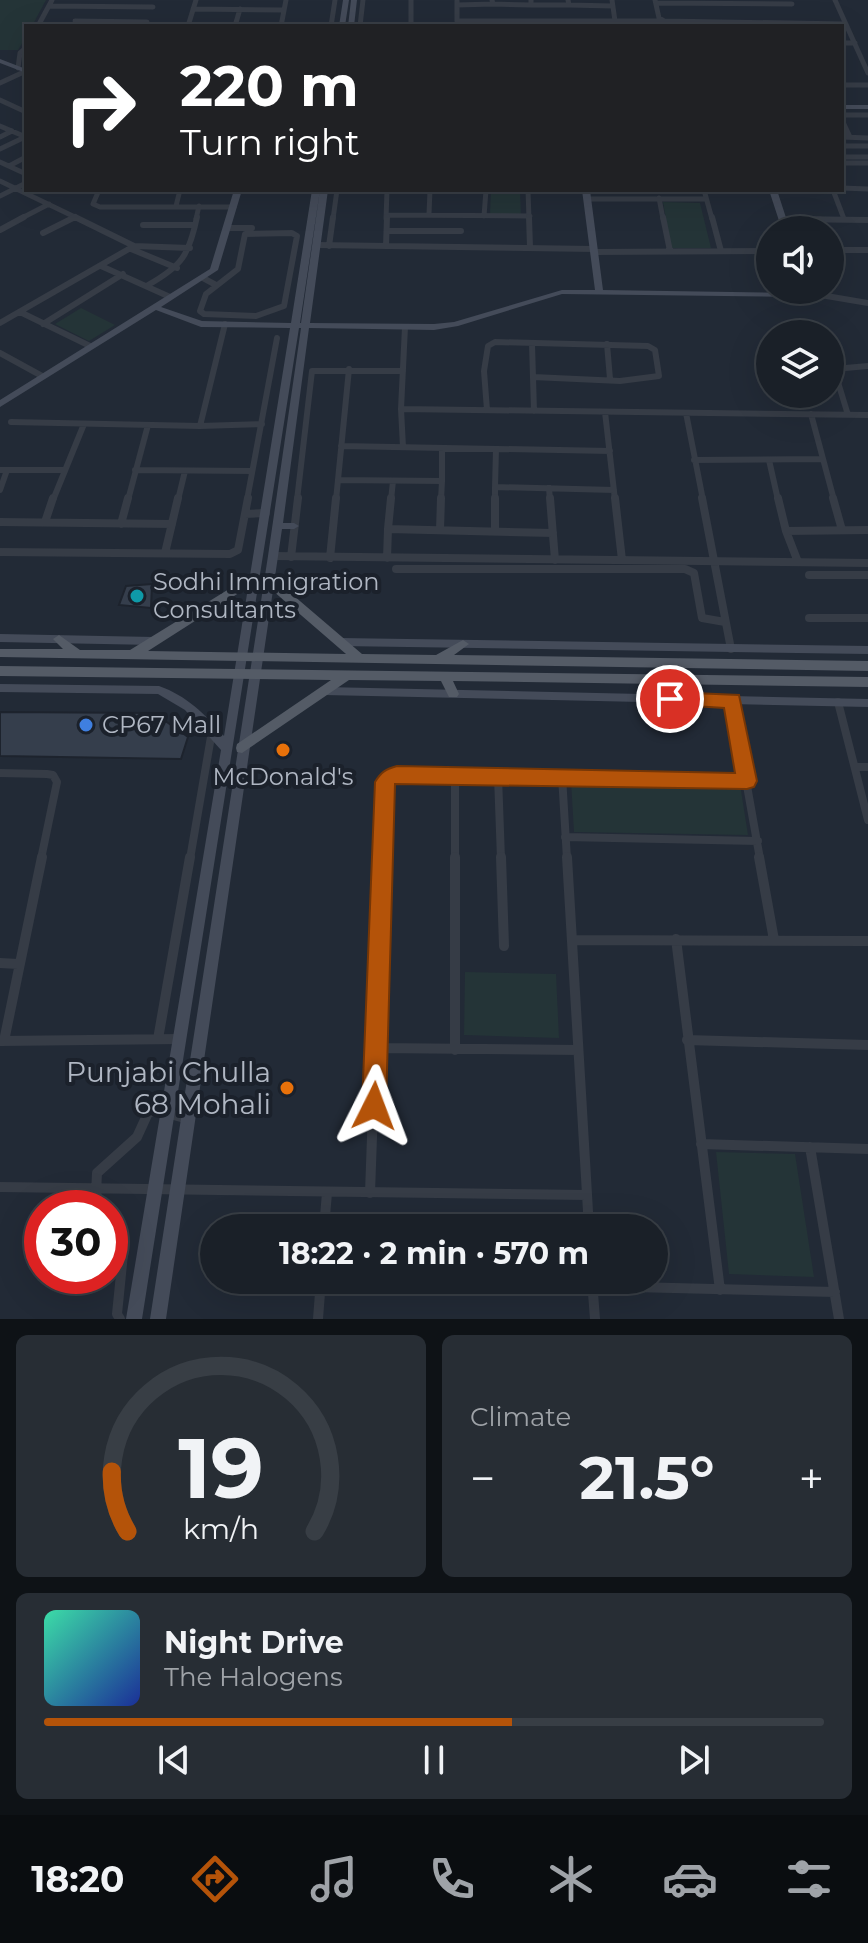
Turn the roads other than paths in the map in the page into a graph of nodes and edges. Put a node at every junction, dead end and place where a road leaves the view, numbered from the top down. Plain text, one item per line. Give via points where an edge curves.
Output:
1 (156, 0) edge
2 (196, 0) edge
3 (286, 0) edge
4 (335, 0) edge
5 (346, 0) edge
6 (354, 0) edge
7 (363, 0) edge
8 (411, 0) edge
9 (835, 0) edge
10 (457, 2) edge
11 (492, 2) edge
12 (531, 2) edge
13 (656, 2) edge
14 (696, 2) edge
15 (738, 2) edge
16 (792, 2) edge
17 (51, 3) edge
18 (569, 3) edge
19 (612, 3) edge
20 (83, 7) junction
21 (153, 7) junction
22 (193, 9) junction
23 (240, 9) junction
24 (283, 10) junction
25 (615, 21) junction
26 (664, 21) junction
27 (801, 23) junction
28 (39, 24) edge
29 (74, 24) edge
30 (146, 24) edge
31 (189, 24) edge
32 (236, 24) edge
33 (281, 24) edge
34 (331, 24) edge
35 (342, 24) edge
36 (351, 24) edge
37 (360, 24) edge
38 (411, 24) edge
39 (457, 24) edge
40 (542, 24) edge
41 (582, 24) edge
42 (715, 24) edge
43 (760, 24) edge
44 (845, 24) junction
45 (844, 43) edge
46 (855, 43) junction
47 (24, 50) edge
48 (0, 61) edge
49 (18, 68) junction
50 (24, 70) edge
51 (24, 72) edge
52 (868, 73) edge
53 (0, 83) edge
54 (844, 85) edge
55 (868, 85) edge
56 (2, 103) edge
57 (844, 107) edge
58 (868, 107) edge
59 (24, 111) edge
60 (868, 115) edge
61 (844, 118) edge
62 (844, 123) edge
63 (0, 126) edge
64 (12, 131) junction
65 (0, 137) edge
66 (24, 137) edge
67 (24, 137) edge
68 (844, 137) edge
69 (850, 137) junction
70 (868, 138) edge
71 (844, 146) edge
72 (868, 146) edge
73 (0, 149) edge
74 (844, 157) edge
75 (868, 157) edge
76 (24, 158) edge
77 (0, 162) edge
78 (844, 163) edge
79 (868, 163) edge
80 (9, 166) junction
81 (24, 173) edge
82 (0, 181) edge
83 (24, 184) edge
84 (844, 188) edge
85 (16, 189) junction
86 (868, 189) edge
87 (98, 192) edge
88 (180, 192) edge
89 (238, 192) edge
90 (316, 192) edge
91 (324, 192) edge
92 (337, 192) edge
93 (387, 192) edge
94 (430, 192) edge
95 (486, 192) edge
96 (528, 192) edge
97 (704, 192) edge
98 (774, 192) edge
99 (834, 192) edge
100 (586, 194) edge
101 (0, 196) edge
102 (659, 198) junction
103 (705, 199) junction
104 (49, 204) junction
105 (176, 206) junction
106 (199, 206) junction
107 (234, 207) junction
108 (429, 214) junction
109 (387, 215) junction
110 (484, 216) junction
111 (530, 216) junction
112 (781, 216) edge
113 (843, 216) edge
114 (76, 217) junction
115 (844, 220) edge
116 (868, 220) edge
117 (143, 225) dead end
118 (195, 225) junction
119 (227, 228) junction
120 (0, 230) edge
121 (387, 231) junction
122 (461, 231) dead end
123 (309, 232) junction
124 (43, 233) dead end
125 (317, 245) junction
126 (329, 246) junction
127 (386, 246) junction
128 (132, 247) junction
129 (530, 247) junction
130 (190, 248) junction
131 (594, 250) junction
132 (844, 250) edge
133 (868, 250) edge
134 (670, 251) junction
135 (721, 251) junction
136 (756, 251) edge
137 (101, 266) junction
138 (177, 268) junction
139 (123, 274) junction
140 (203, 278) junction
141 (148, 285) junction
142 (216, 285) junction
143 (599, 291) junction
144 (756, 294) edge
145 (170, 297) junction
146 (844, 297) edge
147 (868, 303) edge
148 (155, 307) junction
149 (20, 312) junction
150 (0, 323) edge
151 (43, 324) junction
152 (225, 324) junction
153 (300, 324) junction
154 (405, 327) junction
155 (277, 338) dead end
156 (532, 344) junction
157 (607, 344) junction
158 (90, 346) junction
159 (0, 353) edge
160 (271, 364) junction
161 (290, 364) junction
162 (868, 366) edge
163 (349, 369) junction
164 (403, 371) junction
165 (42, 376) junction
166 (533, 377) junction
167 (610, 379) junction
168 (296, 396) junction
169 (308, 396) junction
170 (0, 404) edge
171 (401, 409) junction
172 (487, 410) junction
173 (534, 411) junction
174 (605, 412) junction
175 (686, 413) junction
176 (811, 414) junction
177 (848, 415) junction
178 (868, 415) edge
179 (11, 422) dead end
180 (84, 424) junction
181 (262, 424) junction
182 (148, 425) junction
183 (200, 426) junction
184 (341, 446) junction
185 (403, 447) junction
186 (442, 448) junction
187 (496, 449) junction
188 (610, 451) junction
189 (823, 459) junction
190 (694, 460) junction
191 (769, 460) junction
192 (3, 470) edge
193 (63, 470) junction
194 (135, 470) junction
195 (185, 471) junction
196 (252, 471) junction
197 (338, 480) junction
198 (393, 481) junction
199 (442, 481) junction
200 (495, 487) junction
201 (549, 488) junction
202 (0, 490) edge
203 (614, 490) junction
204 (266, 513) junction
205 (245, 514) junction
206 (0, 522) edge
207 (45, 522) junction
208 (121, 524) junction
209 (172, 524) junction
210 (278, 526) junction
211 (294, 526) junction
212 (388, 529) junction
213 (440, 530) junction
214 (842, 530) junction
215 (868, 530) edge
216 (495, 531) junction
217 (786, 531) junction
218 (553, 533) junction
219 (0, 552) edge
220 (165, 553) junction
221 (273, 556) junction
222 (291, 557) junction
223 (330, 558) junction
224 (387, 558) junction
225 (425, 558) junction
226 (555, 560) junction
227 (622, 560) junction
228 (712, 561) junction
229 (798, 562) junction
230 (868, 563) edge
231 (396, 569) dead end
232 (426, 569) junction
233 (809, 575) dead end
234 (868, 575) edge
235 (255, 577) junction
236 (269, 581) junction
237 (809, 618) dead end
238 (868, 618) edge
239 (725, 622) junction
240 (0, 638) edge
241 (59, 639) junction
242 (154, 641) junction
243 (340, 642) junction
244 (463, 644) junction
245 (731, 649) junction
246 (868, 650) edge
247 (0, 653) edge
248 (79, 655) junction
249 (130, 656) junction
250 (242, 657) junction
251 (256, 658) junction
252 (360, 659) junction
253 (437, 660) junction
254 (868, 666) edge
255 (0, 671) edge
256 (238, 674) junction
257 (254, 674) junction
258 (347, 675) junction
259 (444, 676) junction
260 (868, 682) edge
261 (0, 688) edge
262 (324, 691) junction
263 (453, 694) junction
264 (732, 701) junction
265 (838, 702) junction
266 (868, 703) edge
267 (212, 731) junction
268 (234, 748) junction
269 (855, 767) junction
270 (868, 767) edge
271 (0, 773) edge
272 (455, 776) junction
273 (498, 776) junction
274 (562, 776) junction
275 (863, 780) edge
276 (747, 781) junction
277 (868, 820) edge
278 (565, 837) junction
279 (758, 841) junction
280 (676, 939) junction
281 (572, 940) junction
282 (774, 940) junction
283 (868, 941) edge
284 (504, 946) dead end
285 (0, 963) edge
286 (18, 964) junction
287 (158, 1039) junction
288 (179, 1039) junction
289 (687, 1040) junction
290 (2, 1041) edge
291 (868, 1045) edge
292 (377, 1048) junction
293 (455, 1050) junction
294 (578, 1050) junction
295 (167, 1115) junction
296 (188, 1119) junction
297 (701, 1144) junction
298 (810, 1147) junction
299 (868, 1149) edge
300 (0, 1187) edge
301 (95, 1188) junction
302 (155, 1188) junction
303 (177, 1190) junction
304 (327, 1193) junction
305 (370, 1193) junction
306 (587, 1195) junction
307 (325, 1214) edge
308 (588, 1214) edge
309 (668, 1287) edge
310 (720, 1290) junction
311 (835, 1292) junction
312 (119, 1294) edge
313 (320, 1294) edge
314 (593, 1294) edge
315 (120, 1319) edge
316 (134, 1319) edge
317 (158, 1319) edge
318 (318, 1319) edge
319 (595, 1319) edge
320 (839, 1319) edge

1 - 21 street
2 - 22 street
3 - 24 street
4 - 34 street
5 - 35 street
6 - 36 street
7 - 37 street
8 - 38 street
9 - 44 street
10 - 11 street
10 - 39 street
11 - 12 street
12 - 18 street
13 - 14 street
13 - 26 street
14 - 15 street
15 - 16 street
16 - 27 street
17 - 20 street
17 - 28 street
18 - 19 street
19 - 25 street
20 - 21 street
20 - 29 street
21 - 30 street
22 - 23 street
22 - 31 street
23 - 24 street
23 - 32 street
24 - 33 street
25 - 26 street
25 - 41 street
26 - 42 street
27 - 43 street
27 - 44 street
29 - 30 street
39 - 40 street
40 - 41 street
42 - 43 street
44 - 46 street
45 - 46 street
46 - 52 street
47 - 49 street
48 - 49 street
49 - 50 street
51 - 53 street
54 - 55 street
56 - 59 street
57 - 58 street
60 - 61 street
62 - 69 street
63 - 64 street
64 - 65 street
64 - 66 street
67 - 73 street
68 - 69 street
69 - 70 street
71 - 72 street
74 - 75 street
76 - 80 street
77 - 80 street
78 - 79 street
80 - 81 street
82 - 85 street
83 - 85 street
84 - 86 street
85 - 101 street
85 - 104 street
87 - 105 street via 93,204 100,207
88 - 105 street
89 - 107 street
90 - 123 street
91 - 125 street
92 - 126 street
93 - 109 street
94 - 108 street
95 - 110 street
96 - 111 street
97 - 103 street
98 - 112 street
99 - 113 street
100 - 102 street
100 - 131 street
102 - 103 street
102 - 134 street
103 - 135 street
104 - 114 street
104 - 120 street
105 - 106 street
106 - 107 street
106 - 118 street
107 - 119 street
108 - 109 street
108 - 110 street
109 - 121 street
110 - 111 street
111 - 129 street
114 - 124 street
114 - 128 street
115 - 116 street
117 - 118 street
118 - 130 street
119 - 123 street
119 - 140 street via 218,264
121 - 122 street
121 - 127 street
123 - 153 street
125 - 126 street
125 - 153 street
126 - 127 street
127 - 129 street
128 - 130 street
128 - 137 street
128 - 138 street
129 - 131 street
130 - 138 street
131 - 134 street
131 - 143 street
132 - 133 street
134 - 135 street
135 - 136 street
137 - 139 street
137 - 149 street
138 - 141 street
139 - 141 street
139 - 151 street
140 - 142 street
140 - 145 street
141 - 145 street
142 - 142 street via 206,294 201,313 264,315 279,310 297,236 245,234 238,269
143 - 144 street
143 - 154 street via 553,293 455,324
145 - 148 street
146 - 147 street
148 - 152 street via 189,322
148 - 158 street
149 - 150 street
149 - 151 street
151 - 158 street
152 - 153 street
152 - 183 street
153 - 154 street
153 - 161 street
153 - 168 street
154 - 164 street
155 - 160 street
156 - 157 street
156 - 166 street
156 - 172 street via 490,343 484,371
157 - 167 street
157 - 167 street via 654,348 659,376
158 - 165 street
159 - 165 street
160 - 161 street
160 - 181 street
161 - 204 street
162 - 177 street via 834,369
163 - 164 street
163 - 169 street via 312,371
163 - 184 street
164 - 171 street
165 - 170 street
166 - 167 street
166 - 173 street
168 - 169 street
168 - 210 street
169 - 211 street
171 - 172 street
171 - 185 street
172 - 173 street
173 - 174 street
174 - 175 street
174 - 188 street
175 - 176 street
175 - 190 street
176 - 177 street
176 - 189 street
177 - 178 street
179 - 180 street
180 - 182 street
180 - 193 street
181 - 183 street
181 - 196 street
182 - 183 street
182 - 194 street
184 - 185 street
184 - 197 street
185 - 186 street
186 - 187 street
186 - 199 street
187 - 188 street
187 - 200 street
188 - 203 street
189 - 191 street
189 - 214 street
190 - 191 street
190 - 228 street
191 - 217 street
192 - 193 street
192 - 202 street
193 - 207 street
194 - 195 street
194 - 208 street
195 - 196 street
195 - 209 street
196 - 205 street
197 - 198 street
197 - 223 street
198 - 199 street
198 - 212 street
199 - 213 street
200 - 201 street
200 - 216 street
201 - 203 street
201 - 218 street
203 - 227 street
204 - 205 street
204 - 235 street
205 - 220 street via 241,547 235,553
206 - 207 street
207 - 208 street
208 - 209 street
209 - 220 street
210 - 211 street
210 - 221 street
211 - 222 street
212 - 213 street
212 - 224 street
213 - 216 street
214 - 215 street
214 - 217 street
216 - 218 street
217 - 229 street
218 - 226 street
219 - 220 street
221 - 222 street
221 - 236 street
222 - 223 street
223 - 224 street
224 - 225 street
225 - 226 street
225 - 232 street
226 - 227 street
227 - 228 street
228 - 229 street
228 - 239 street
229 - 230 street
231 - 232 street
232 - 239 street via 685,569 694,573 702,618
233 - 234 street
235 - 242 main road
235 - 250 street
236 - 243 main road
236 - 251 street
237 - 238 street
239 - 245 street
240 - 241 street
241 - 242 street
241 - 248 main road
242 - 249 main road
243 - 244 street
243 - 252 main road
244 - 245 street
244 - 253 main road
245 - 246 street
247 - 248 main road
248 - 249 main road
249 - 250 main road
250 - 251 main road
250 - 256 street
251 - 252 main road
251 - 257 street
252 - 253 main road
253 - 254 main road
255 - 256 main road
256 - 257 main road
256 - 268 street
257 - 258 main road
257 - 268 street
258 - 259 main road
258 - 262 main road
259 - 260 main road
259 - 263 main road
261 - 267 street via 159,690 184,702
262 - 263 street
262 - 268 main road
263 - 264 street
264 - 265 street
264 - 276 street
265 - 266 street
265 - 269 street
267 - 268 street
267 - 287 street
268 - 288 street
268 - 296 street
269 - 270 street
269 - 275 street
271 - 286 street via 47,774 57,782
272 - 273 street
272 - 292 street via 397,774 385,782
272 - 293 street
273 - 274 street
273 - 284 street
274 - 276 street
274 - 278 street
275 - 277 street
276 - 279 street
278 - 279 street
278 - 281 street
279 - 282 street
280 - 281 street
280 - 282 street
280 - 289 street
281 - 294 street
282 - 283 street
285 - 286 street
286 - 290 street
287 - 288 street
287 - 290 street
288 - 295 street
289 - 291 street
289 - 297 street
292 - 293 street
292 - 305 street
293 - 294 street
294 - 306 street
295 - 296 street
295 - 301 street via 148,1113 135,1139 101,1164
295 - 302 street
296 - 303 street
297 - 298 street
297 - 310 street
298 - 299 street
298 - 311 street
300 - 301 street
301 - 302 street
302 - 303 street
302 - 316 street
303 - 304 street
303 - 317 street
304 - 305 street
304 - 307 street
305 - 306 street
306 - 308 street
309 - 310 street
310 - 311 street
311 - 320 street
312 - 315 street
313 - 318 street
314 - 319 street

